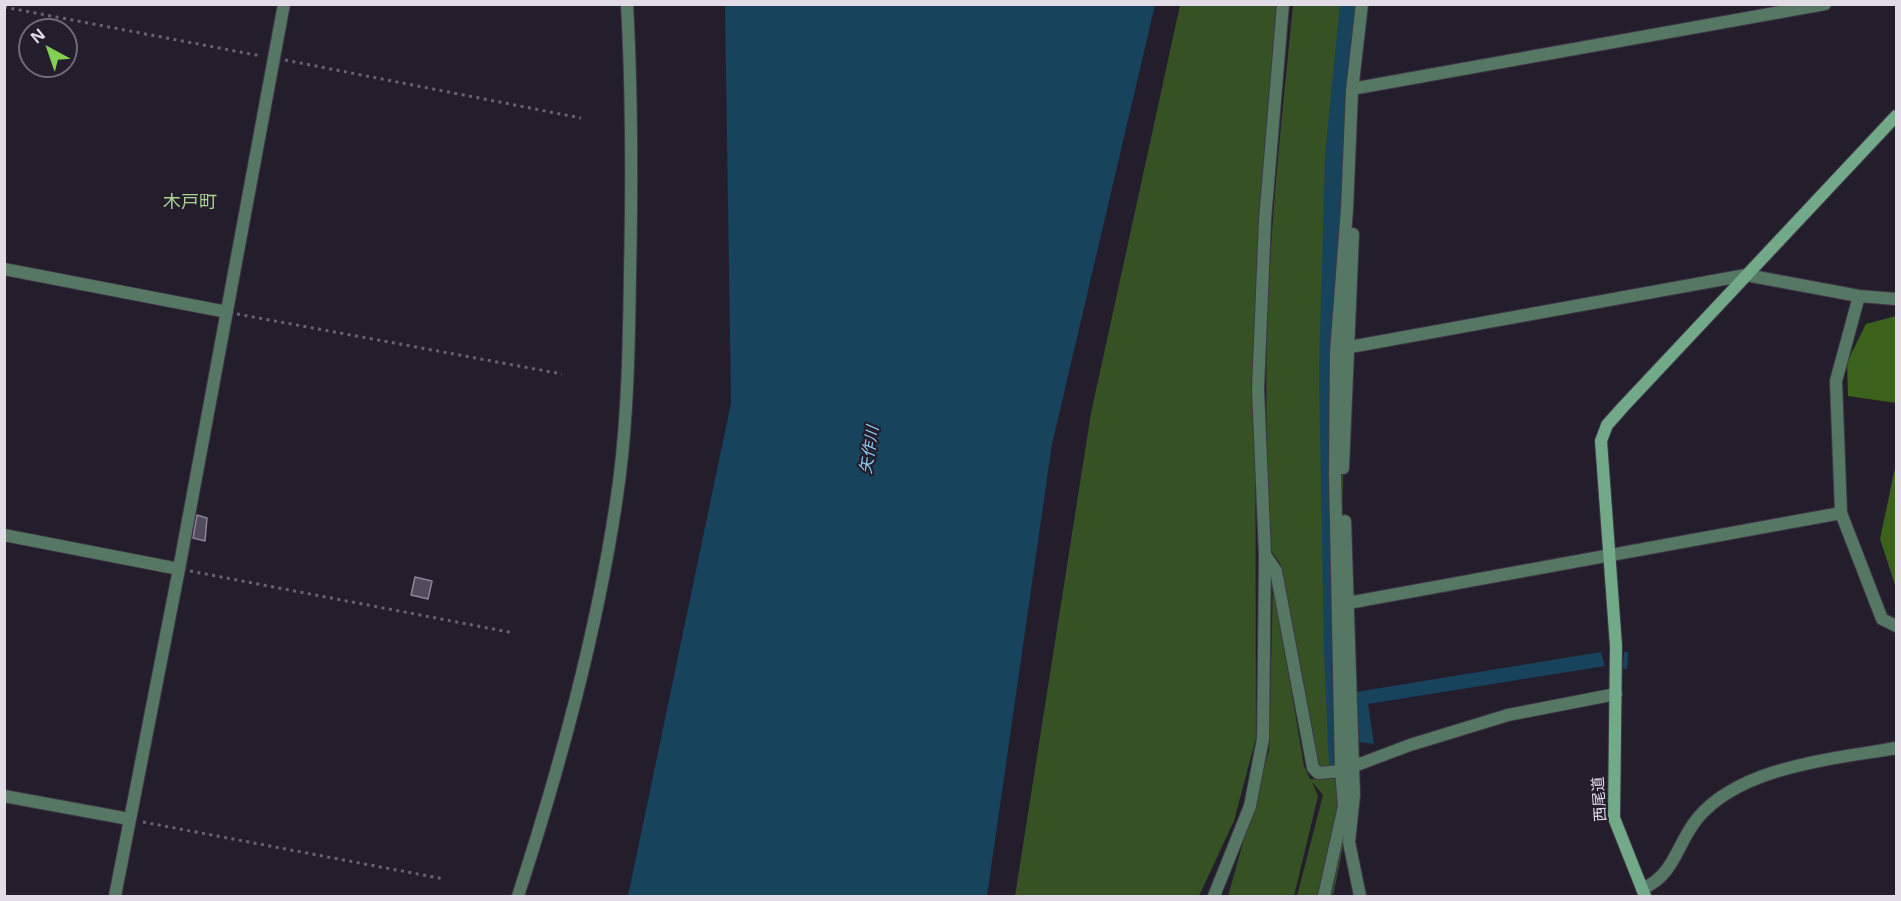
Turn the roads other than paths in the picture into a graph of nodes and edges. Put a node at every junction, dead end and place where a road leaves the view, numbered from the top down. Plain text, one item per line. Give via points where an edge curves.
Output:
1 (284, 4) edge
2 (627, 4) edge
3 (1283, 4) edge
4 (1362, 4) edge
5 (1366, 4) edge
6 (1825, 4) edge
7 (1357, 88) junction
8 (1896, 116) edge
9 (4, 270) edge
10 (1746, 275) junction
11 (1860, 296) junction
12 (1896, 299) edge
13 (227, 312) junction
14 (1350, 347) junction
15 (1841, 513) junction
16 (4, 535) edge
17 (1265, 555) junction
18 (1608, 556) junction
19 (179, 569) junction
20 (1348, 603) junction
21 (1896, 626) edge
22 (1616, 694) junction
23 (1896, 748) edge
24 (1353, 766) junction
25 (1341, 771) junction
26 (4, 796) edge
27 (129, 819) junction
28 (1644, 893) edge
29 (115, 897) edge
30 (518, 897) edge
31 (1214, 897) edge
32 (1324, 897) edge
33 (1360, 897) edge

1 - 13 street
2 - 30 street via 631,69 630,262 628,365 619,481 589,646 542,824
3 - 17 street via 1265,220 1258,389
4 - 25 street via 1352,91 1336,353
5 - 7 street
6 - 7 street
7 - 14 street
8 - 10 street, 西尾道
9 - 13 street
10 - 11 street
10 - 14 street
10 - 18 street, 西尾道 via 1607,425 1601,441
11 - 12 street
11 - 15 street via 1836,381
13 - 19 street
14 - 20 street via 1343,470
15 - 18 street
15 - 21 street via 1882,619
16 - 19 street
17 - 25 street via 1276,571 1313,768 1318,773
17 - 31 street via 1263,739 1250,806
18 - 20 street
18 - 22 street, 西尾道
19 - 27 street
20 - 24 street
22 - 24 street via 1508,715
22 - 28 street, 西尾道 via 1614,818
23 - 28 street via 1808,763 1719,796 1696,820 1663,878
24 - 25 street
24 - 33 street via 1349,842
25 - 32 street via 1344,806
26 - 27 street
27 - 29 street

